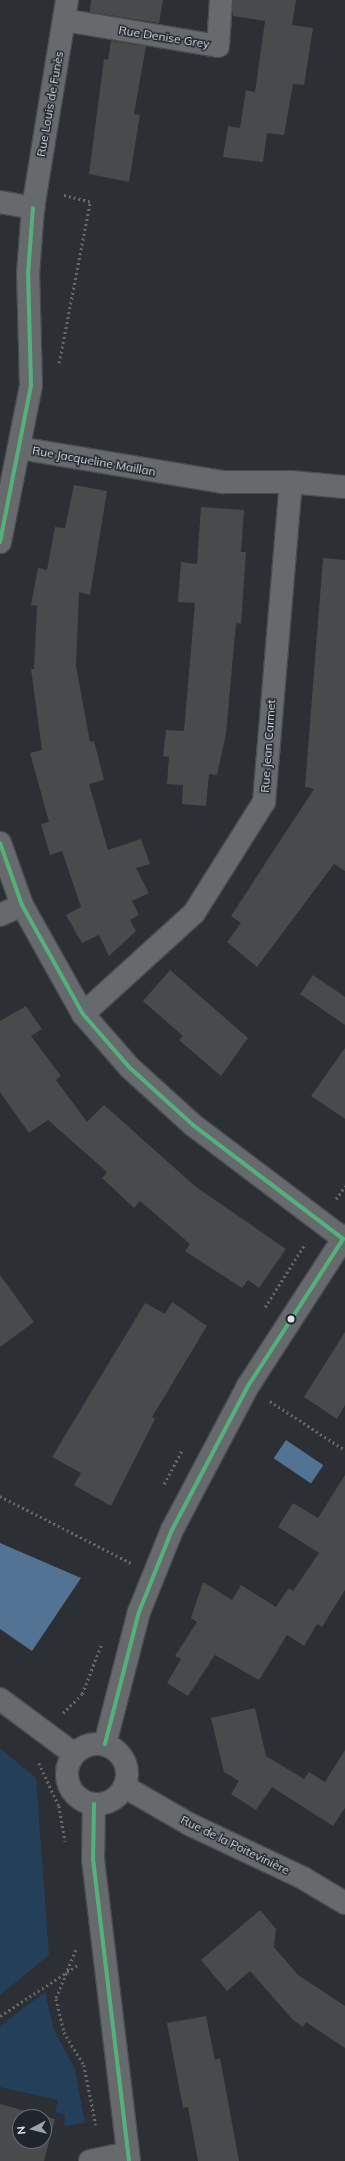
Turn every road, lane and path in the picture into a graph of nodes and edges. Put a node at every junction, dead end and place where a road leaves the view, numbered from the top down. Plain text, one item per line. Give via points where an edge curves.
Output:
1 (221, 0) edge
2 (66, 10) edge
3 (35, 199) junction
4 (0, 202) edge
5 (58, 367) dead end
6 (19, 448) junction
7 (291, 482) junction
8 (345, 487) edge
9 (0, 542) edge
10 (0, 843) edge
11 (22, 905) junction
12 (0, 915) edge
13 (83, 1014) junction
14 (344, 1239) edge
15 (248, 1386) junction
16 (345, 1450) edge
17 (0, 1496) edge
18 (153, 1574) junction
19 (0, 1699) edge
20 (105, 1744) junction
21 (74, 1754) junction
22 (125, 1787) junction
23 (94, 1804) junction
24 (345, 1903) edge
25 (0, 2016) edge
26 (97, 2130) dead end
27 (128, 2157) edge
28 (90, 2161) edge

1 - 2 street, Rue Denise Grey via 218,46
2 - 3 street, Rue Louis de Funès
3 - 4 street
3 - 5 path via 90,202
3 - 6 street, Rue Jacqueline Maillan via 28,274 31,385
6 - 7 street, Rue Jacqueline Maillan via 187,478 223,482
6 - 9 street
7 - 8 street, Rue Jacqueline Maillan
7 - 13 street, Rue Jean Carmet via 264,802 194,913
10 - 11 street
11 - 12 street
11 - 13 street
13 - 14 street via 129,1067 193,1125
14 - 15 street
15 - 16 path
15 - 18 street via 201,1469
17 - 18 path
18 - 20 street via 128,1649
19 - 21 street
20 - 21 street via 88,1745
20 - 22 street via 125,1761
21 - 23 street via 67,1771 68,1780 78,1796
22 - 23 street via 112,1800
22 - 24 street, Rue de la Poitevinière via 190,1824 303,1878
23 - 27 street via 93,1860
25 - 26 path via 64,1972 56,1999 64,2032 84,2065
27 - 28 street

